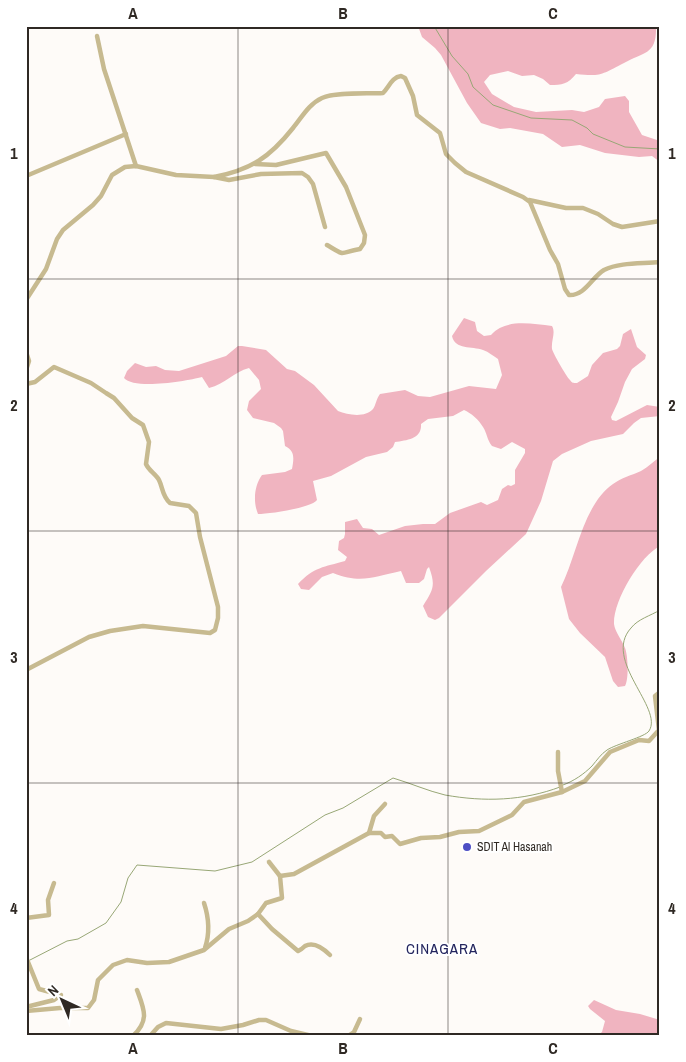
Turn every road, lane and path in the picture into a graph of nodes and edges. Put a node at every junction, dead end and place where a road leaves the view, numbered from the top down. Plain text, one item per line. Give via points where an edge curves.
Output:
1 (97, 36) dead end
2 (126, 134) junction
3 (255, 164) junction
4 (136, 166) junction
5 (26, 176) edge
6 (214, 177) junction
7 (528, 199) junction
8 (660, 221) edge
9 (325, 227) dead end
10 (327, 245) dead end
11 (660, 262) edge
12 (26, 300) edge
13 (26, 352) edge
14 (26, 370) edge
15 (26, 384) edge
16 (26, 670) edge
17 (660, 692) edge
18 (558, 752) dead end
19 (562, 791) junction
20 (385, 804) dead end
21 (369, 832) junction
22 (270, 862) dead end
23 (280, 876) junction
24 (54, 883) dead end
25 (204, 903) dead end
26 (258, 914) junction
27 (26, 918) edge
28 (204, 950) junction
29 (330, 955) dead end
30 (27, 958) edge
31 (137, 990) dead end
32 (26, 1007) edge
33 (26, 1011) edge
34 (360, 1019) dead end
35 (134, 1036) edge
36 (150, 1036) edge
37 (312, 1036) edge
38 (348, 1036) edge

1 - 2 street via 104,69
2 - 4 street
2 - 5 street
3 - 6 street
3 - 7 street via 320,99 330,95 383,93 392,80 401,76 413,96 417,115 440,133 446,154 455,163 466,172
3 - 10 street via 276,165 326,153 346,187 364,236 360,249 343,254
4 - 6 street via 176,175
4 - 12 street via 125,167 115,173 96,202 63,230 44,274
6 - 9 street via 229,180 261,174 305,174 316,193
7 - 8 street via 566,208 583,208 622,227
7 - 11 street via 569,295 579,293 605,270
13 - 14 street via 29,361
15 - 16 street via 35,382 54,367 114,398 143,425 149,442 146,464 158,477 162,493 170,502 189,506 196,513 219,614 215,630 210,633 143,626 110,631 89,637
17 - 19 street via 655,696 659,730 649,741 639,740 610,752 585,780
18 - 19 street
19 - 21 street via 524,802 512,815 479,831 421,838 400,844 392,836
20 - 21 street via 374,816
21 - 23 street via 294,874
22 - 23 street
23 - 26 street via 282,898 266,903
24 - 27 street via 48,900 49,914
25 - 28 street via 209,924
26 - 28 street via 229,929
26 - 29 street via 298,951 314,944
28 - 33 street via 169,962 127,960 113,966 98,980 94,1000 88,1008
30 - 32 street via 40,990 62,995
31 - 35 street via 144,1019
34 - 38 street via 354,1032
36 - 37 street via 166,1023 221,1029 266,1020

